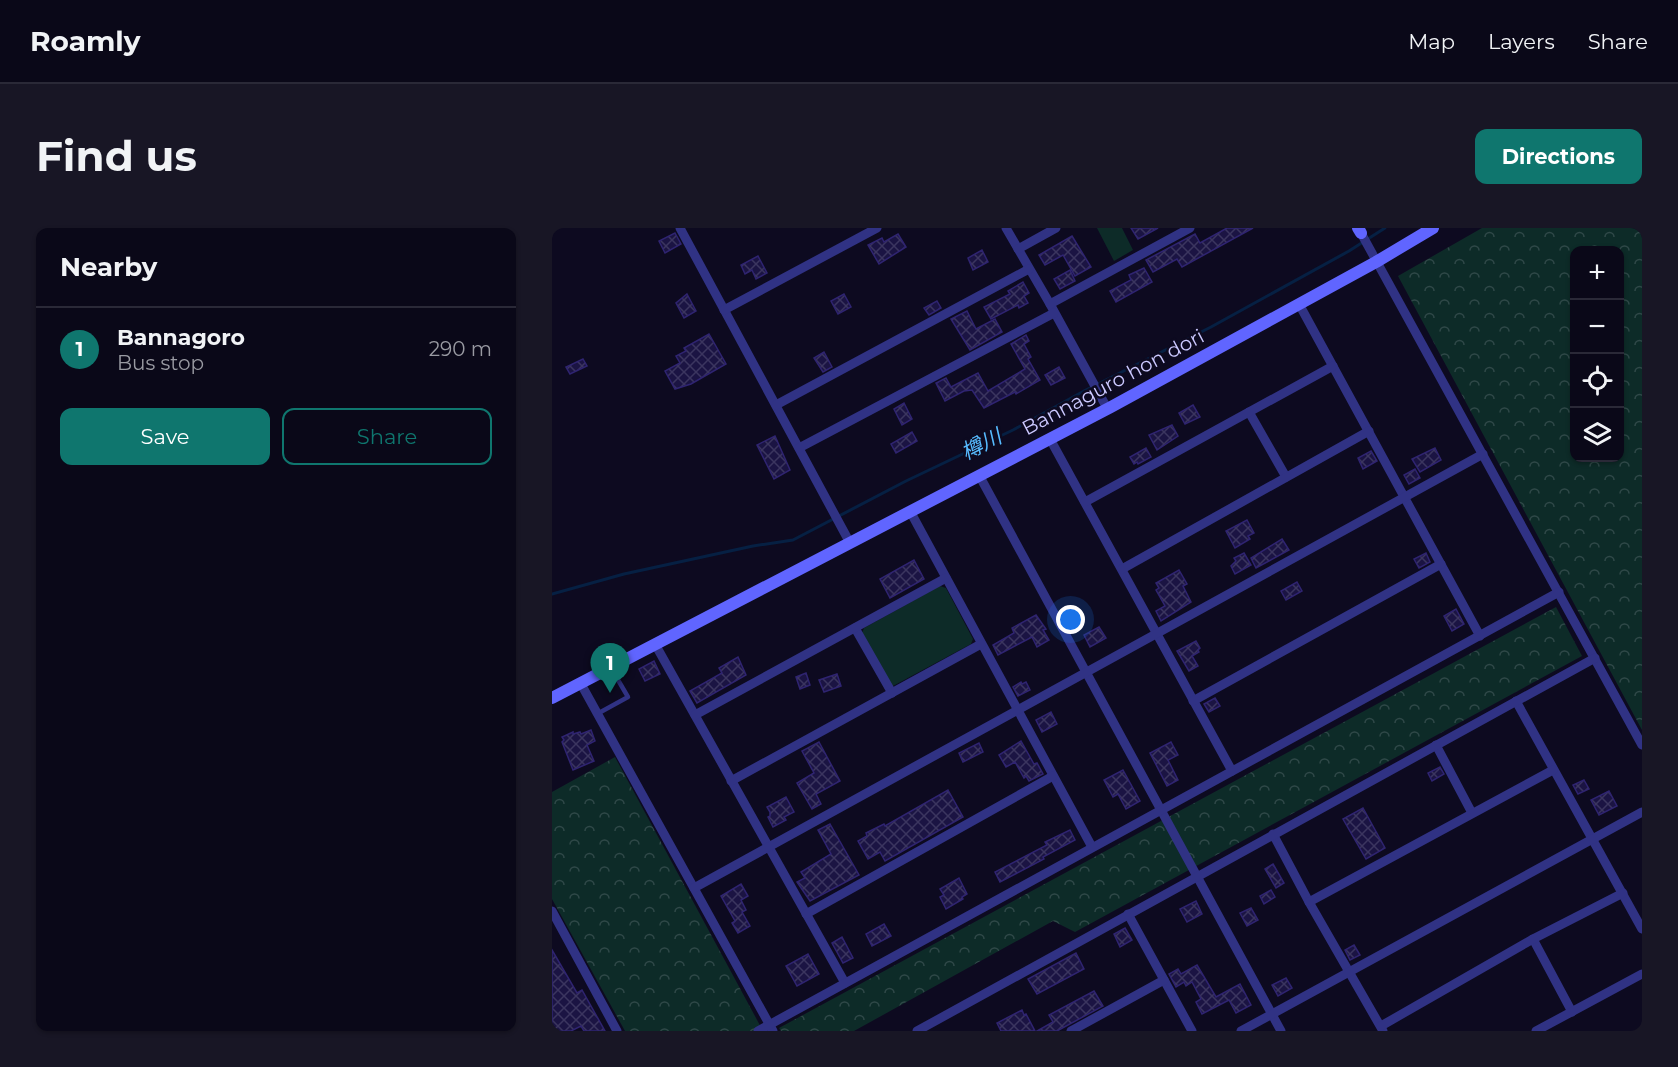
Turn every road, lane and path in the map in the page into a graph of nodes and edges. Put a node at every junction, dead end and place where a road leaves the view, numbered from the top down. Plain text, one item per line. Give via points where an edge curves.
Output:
1 (680, 228) edge
2 (877, 228) edge
3 (1006, 228) edge
4 (1056, 228) edge
5 (1433, 228) edge
6 (1183, 229) edge
7 (1359, 231) edge
8 (1018, 249) junction
9 (1376, 262) junction
10 (1029, 269) junction
11 (1299, 304) junction
12 (1052, 309) junction
13 (724, 310) junction
14 (1333, 366) junction
15 (776, 405) junction
16 (1107, 408) junction
17 (1249, 412) junction
18 (1369, 431) junction
19 (1050, 438) junction
20 (799, 448) junction
21 (1483, 454) junction
22 (979, 476) junction
23 (1286, 477) junction
24 (1405, 497) junction
25 (1085, 502) junction
26 (910, 511) junction
27 (850, 543) junction
28 (1441, 564) junction
29 (1122, 569) junction
30 (946, 578) junction
31 (1559, 592) junction
32 (855, 628) junction
33 (1157, 633) junction
34 (1480, 636) junction
35 (656, 644) junction
36 (981, 644) junction
37 (1595, 658) junction
38 (611, 668) junction
39 (1087, 672) junction
40 (581, 684) junction
41 (892, 693) junction
42 (552, 699) edge
43 (1193, 701) junction
44 (1516, 701) junction
45 (1017, 711) junction
46 (597, 714) junction
47 (695, 715) junction
48 (1436, 745) junction
49 (1642, 745) edge
50 (1553, 770) junction
51 (1232, 771) junction
52 (1053, 776) junction
53 (731, 781) junction
54 (1160, 810) junction
55 (1642, 812) edge
56 (1472, 813) junction
57 (1273, 834) junction
58 (1593, 839) junction
59 (768, 847) junction
60 (1092, 847) junction
61 (1196, 876) junction
62 (694, 888) junction
63 (1623, 893) junction
64 (1309, 902) junction
65 (552, 911) edge
66 (806, 914) junction
67 (1128, 914) junction
68 (1642, 929) edge
69 (1533, 939) junction
70 (1349, 971) junction
71 (1642, 974) edge
72 (1164, 980) junction
73 (846, 982) junction
74 (1572, 1012) junction
75 (1272, 1014) junction
76 (771, 1028) edge
77 (1382, 1029) edge
78 (617, 1031) edge
79 (758, 1031) edge
80 (917, 1031) edge
81 (1071, 1031) edge
82 (1192, 1031) edge
83 (1241, 1031) edge
84 (1281, 1031) edge
85 (1536, 1031) edge

1 - 13 street
2 - 13 street
3 - 8 street
4 - 8 street
5 - 9 street, Bannaguro hon dori
6 - 12 street
7 - 9 street
8 - 10 street
9 - 11 street, Bannaguro hon dori
9 - 21 street
10 - 12 street
10 - 15 street
11 - 14 street
11 - 16 street, Bannaguro hon dori
12 - 16 street
12 - 20 street
13 - 15 street
14 - 17 street
14 - 18 street
15 - 20 street
16 - 19 street, Bannaguro hon dori
17 - 23 street
17 - 25 street
18 - 23 street
18 - 24 street
19 - 22 street, Bannaguro hon dori
19 - 25 street
20 - 27 street
21 - 24 street
21 - 31 street
22 - 26 street, Bannaguro hon dori
22 - 39 street
23 - 29 street
24 - 28 street
24 - 33 street
25 - 29 street
26 - 27 street, Bannaguro hon dori
26 - 30 street
27 - 35 street, Bannaguro hon dori
28 - 34 street
28 - 43 street
29 - 33 street
30 - 32 street
30 - 36 street
31 - 34 street
31 - 37 street
32 - 41 street
32 - 47 street
33 - 39 street
33 - 43 street
34 - 51 street
35 - 38 street, Bannaguro hon dori
35 - 47 street
36 - 41 street
36 - 45 street
37 - 44 street
37 - 49 street
38 - 40 street, Bannaguro hon dori
38 - 46 lane via 628,697
39 - 45 street
39 - 54 street
40 - 42 street, Bannaguro hon dori
40 - 46 street
41 - 53 street
43 - 51 street
44 - 48 street
44 - 50 street
45 - 52 street
45 - 59 street
46 - 62 street
47 - 53 street
48 - 56 street
48 - 57 street
50 - 56 street
50 - 58 street
51 - 54 street
52 - 60 street
52 - 66 street
53 - 59 street
54 - 60 street
54 - 61 street
55 - 58 street
56 - 64 street
57 - 61 street
57 - 64 street
58 - 63 street
58 - 70 street
59 - 62 street
59 - 66 street
60 - 73 street
61 - 67 street
61 - 75 street
62 - 76 street
63 - 68 street
63 - 69 street
64 - 70 street
65 - 78 street
66 - 73 street
67 - 72 street
67 - 80 street
69 - 74 street
69 - 77 street
70 - 75 street
70 - 77 street
71 - 74 street
72 - 81 street
72 - 82 street
73 - 76 street
74 - 85 street
75 - 83 street
75 - 84 street
76 - 79 street

